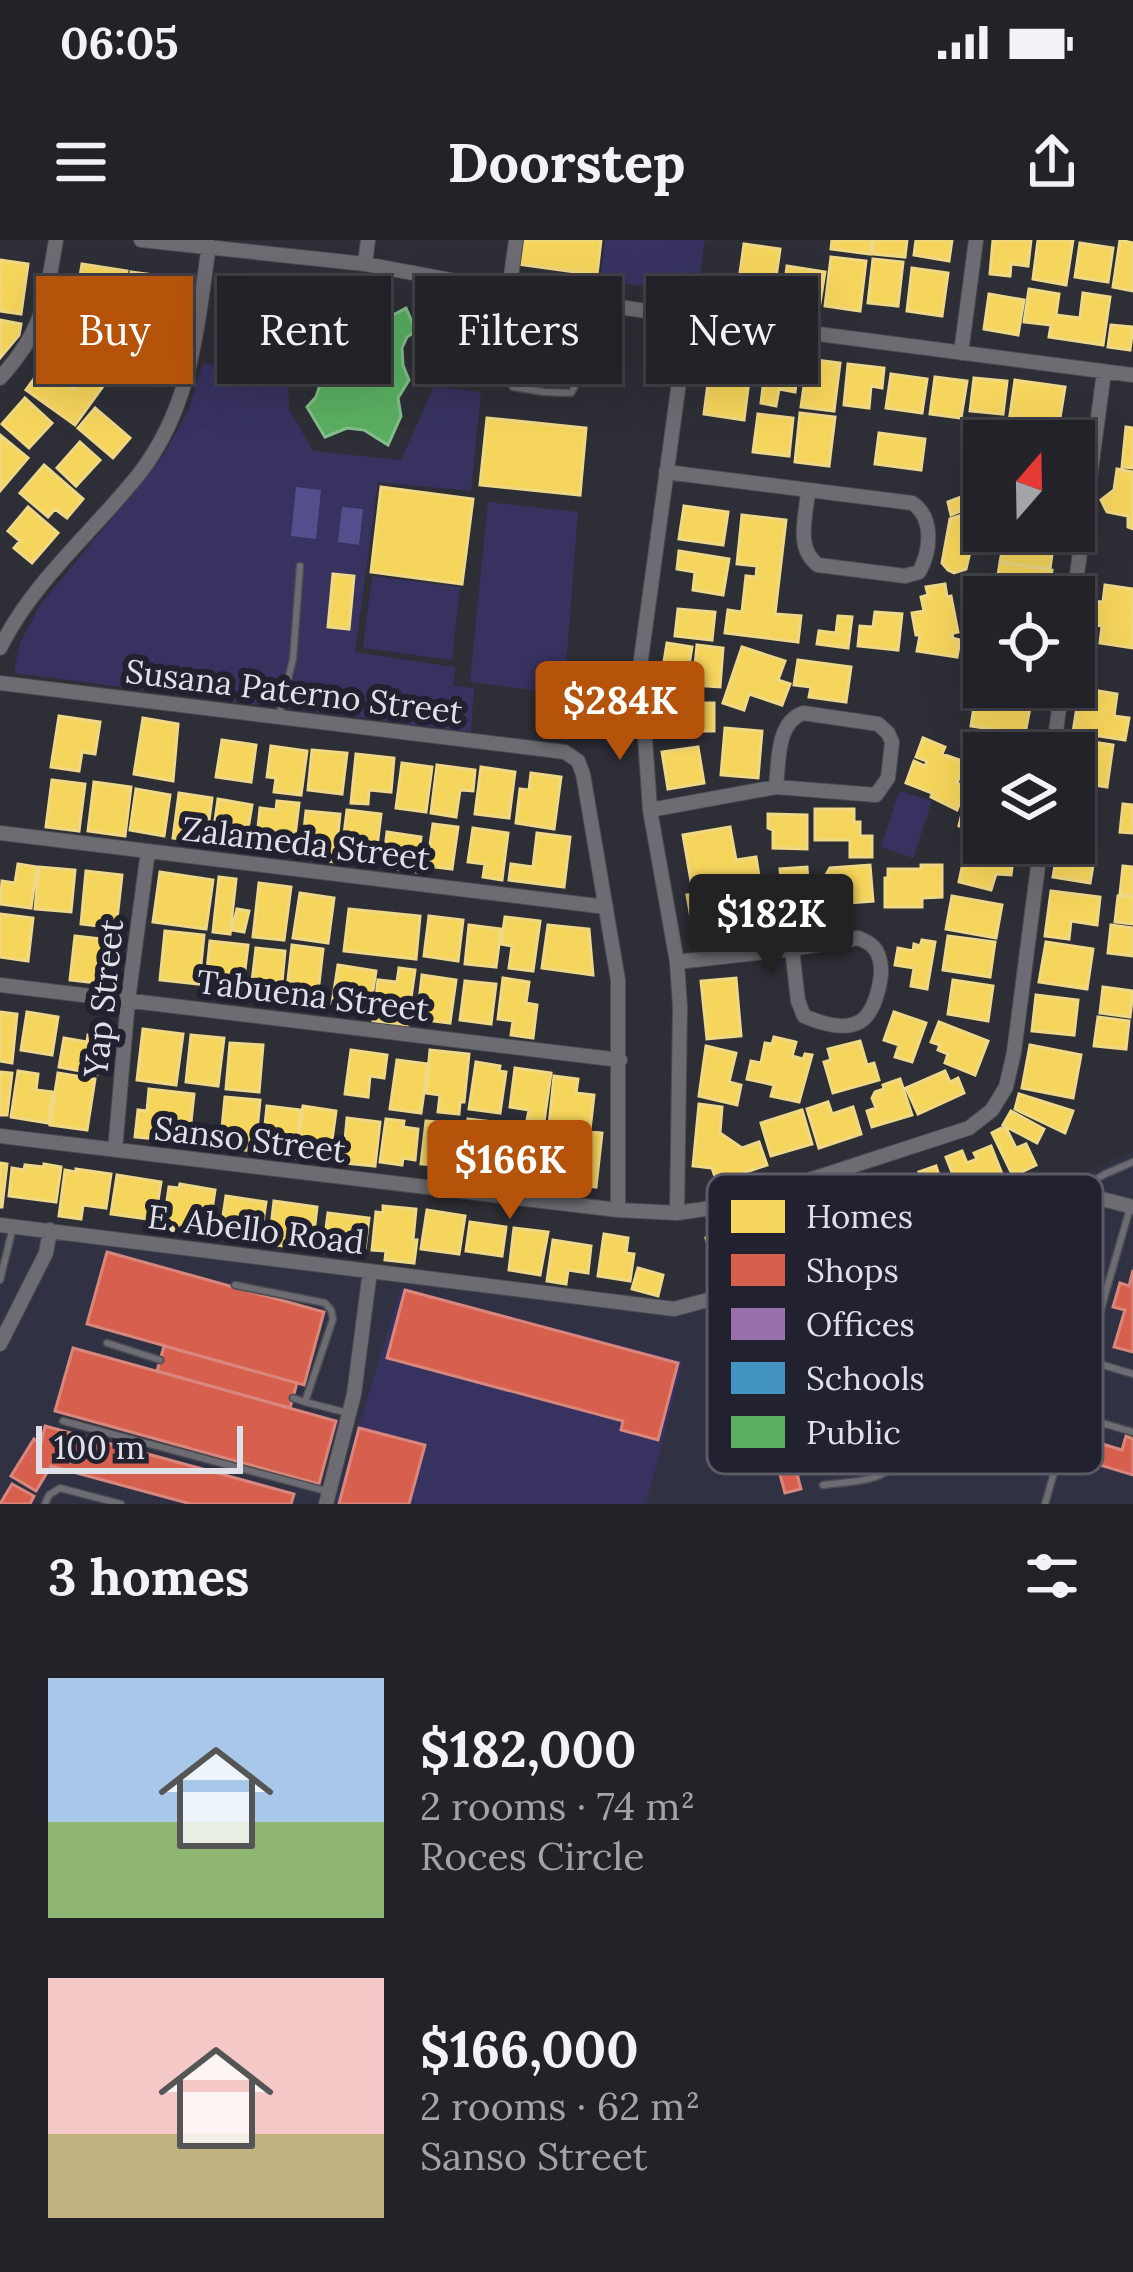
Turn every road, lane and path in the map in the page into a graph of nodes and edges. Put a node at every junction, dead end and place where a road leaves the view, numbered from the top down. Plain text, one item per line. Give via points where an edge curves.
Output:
1 (56, 240) edge
2 (141, 240) edge
3 (368, 240) edge
4 (516, 240) edge
5 (976, 240) edge
6 (209, 244) edge
7 (365, 264) junction
8 (429, 276) edge
9 (511, 276) edge
10 (513, 330) joint
11 (818, 334) edge
12 (961, 353) junction
13 (1104, 372) junction
14 (1133, 375) edge
15 (0, 378) edge
16 (678, 384) edge
17 (665, 472) junction
18 (808, 491) junction
19 (300, 566) dead end
20 (1077, 576) edge
21 (0, 648) edge
22 (0, 683) edge
23 (278, 717) junction
24 (776, 787) junction
25 (650, 810) junction
26 (0, 833) edge
27 (148, 851) junction
28 (1038, 864) edge
29 (606, 907) junction
30 (792, 949) junction
31 (677, 962) junction
32 (0, 985) edge
33 (128, 1000) junction
34 (620, 1060) junction
35 (0, 1136) edge
36 (115, 1150) junction
37 (1133, 1162) edge
38 (827, 1174) edge
39 (1103, 1175) edge
40 (1132, 1207) edge
41 (707, 1209) edge
42 (618, 1210) junction
43 (677, 1213) junction
44 (7, 1226) edge
45 (50, 1230) junction
46 (370, 1271) junction
47 (0, 1280) edge
48 (235, 1285) dead end
49 (707, 1302) edge
50 (1103, 1303) edge
51 (107, 1343) dead end
52 (0, 1344) edge
53 (160, 1360) dead end
54 (1103, 1365) edge
55 (1133, 1374) edge
56 (293, 1399) dead end
57 (305, 1402) junction
58 (349, 1414) junction
59 (63, 1421) dead end
60 (1103, 1423) edge
61 (1133, 1432) edge
62 (881, 1474) edge
63 (1054, 1474) edge
64 (823, 1485) dead end
65 (328, 1498) edge
66 (45, 1504) edge
67 (121, 1504) edge
68 (1045, 1504) edge

1 - 15 street via 37,328
2 - 6 street
3 - 7 street
4 - 9 street
5 - 12 street
6 - 7 street
6 - 21 street via 176,412 141,471 34,594
7 - 8 street
10 - 10 lane via 572,337 571,393 513,387
11 - 12 street
12 - 13 street
13 - 14 street
13 - 20 street
16 - 17 street
17 - 18 street
17 - 25 street via 640,666
18 - 18 street via 920,507 928,523 919,572 811,561 803,544
19 - 23 lane via 293,659
22 - 23 street, Susana Paterno Street
23 - 29 street, Susana Paterno Street via 565,752 583,773
24 - 24 street via 876,794 888,778 889,733 878,724 791,717
24 - 25 street
25 - 31 street
26 - 27 street, Zalameda Street
27 - 29 street, Zalameda Street
27 - 33 street, Yap Street
28 - 38 street, Sanso Street via 1014,1052 992,1110 969,1127
29 - 34 street
30 - 30 street via 858,938 871,944 880,970 862,1020 839,1025 804,1016
30 - 31 street
31 - 43 street
32 - 33 street, Tabuena Street
33 - 34 street, Tabuena Street
33 - 36 street, Yap Street
34 - 42 street
35 - 36 street, Sanso Street
36 - 42 street, Sanso Street
37 - 39 lane
40 - 50 lane
41 - 43 street, Sanso Street
42 - 43 street, Sanso Street
44 - 45 street, E. Abello Road
44 - 47 lane
45 - 46 street, E. Abello Road
45 - 52 street
46 - 49 street, E. Abello Road via 679,1308
46 - 58 street
48 - 57 lane via 331,1310
51 - 53 lane
54 - 55 lane
56 - 57 lane
57 - 58 lane
58 - 65 street
59 - 65 lane
60 - 61 lane
62 - 64 lane
63 - 68 lane
66 - 67 lane via 61,1488

